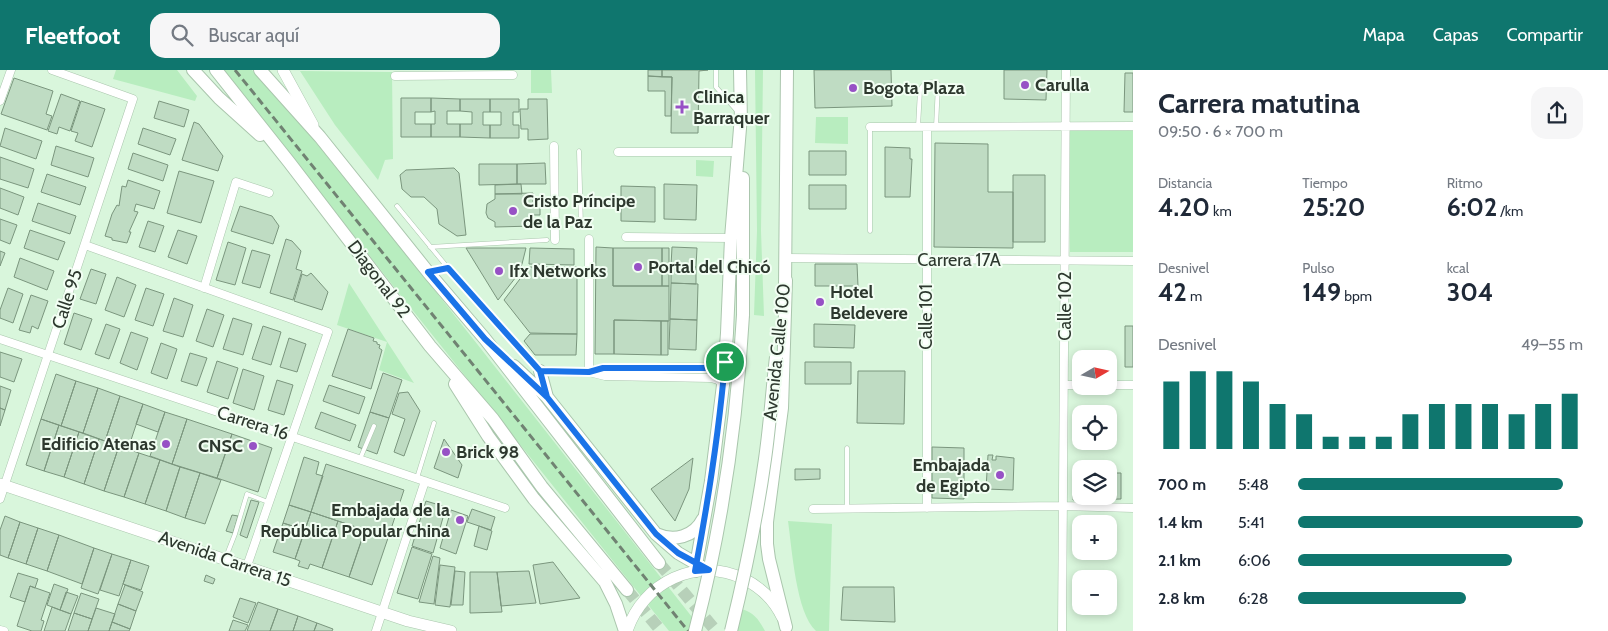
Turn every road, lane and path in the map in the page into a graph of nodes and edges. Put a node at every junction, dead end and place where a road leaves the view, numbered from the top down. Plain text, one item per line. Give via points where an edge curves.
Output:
1 (11, 70) edge
2 (52, 70) edge
3 (193, 70) edge
4 (216, 70) edge
5 (260, 70) edge
6 (283, 70) edge
7 (716, 70) edge
8 (740, 70) edge
9 (787, 70) edge
10 (1066, 70) edge
11 (457, 73) edge
12 (512, 75) dead end
13 (395, 76) dead end
14 (0, 101) edge
15 (741, 116) junction
16 (1066, 126) junction
17 (1133, 126) edge
18 (870, 127) joint
19 (918, 127) junction
20 (927, 127) junction
21 (936, 127) junction
22 (320, 137) junction
23 (554, 146) dead end
24 (579, 151) dead end
25 (618, 152) dead end
26 (738, 152) junction
27 (290, 162) junction
28 (269, 193) dead end
29 (397, 206) dead end
30 (581, 227) dead end
31 (870, 232) dead end
32 (626, 237) dead end
33 (731, 238) junction
34 (589, 239) dead end
35 (551, 240) joint
36 (85, 245) junction
37 (430, 247) junction
38 (786, 258) junction
39 (926, 260) junction
40 (1065, 261) junction
41 (1133, 261) edge
42 (448, 268) junction
43 (428, 272) junction
44 (786, 280) junction
45 (204, 288) junction
46 (0, 339) edge
47 (485, 339) junction
48 (430, 346) junction
49 (48, 356) junction
50 (725, 362) junction
51 (540, 371) junction
52 (589, 372) junction
53 (723, 385) junction
54 (1064, 385) junction
55 (1072, 385) edge
56 (1118, 385) edge
57 (1133, 385) edge
58 (547, 397) junction
59 (434, 423) dead end
60 (374, 426) dead end
61 (291, 436) junction
62 (847, 448) dead end
63 (360, 459) junction
64 (421, 480) junction
65 (2, 485) edge
66 (0, 499) edge
67 (268, 502) junction
68 (1063, 506) junction
69 (707, 507) junction
70 (505, 508) dead end
71 (927, 508) junction
72 (1133, 508) edge
73 (813, 509) dead end
74 (847, 509) junction
75 (656, 534) junction
76 (225, 559) junction
77 (659, 563) tunnel mouth
78 (247, 566) junction
79 (695, 568) junction
80 (709, 570) joint
81 (627, 590) tunnel mouth
82 (382, 613) junction
83 (787, 629) edge
84 (0, 630) edge
85 (4, 631) edge
86 (376, 631) edge
87 (451, 631) edge
88 (626, 631) edge
89 (695, 631) edge
90 (731, 631) edge
91 (1062, 631) edge

1 - 14 street
2 - 36 street, Calle 95 via 133,99
3 - 27 main road
4 - 27 main road, Diagonal 92
5 - 22 main road
6 - 22 main road
7 - 15 lane via 716,87
8 - 15 main road, Avenida Calle 100
9 - 38 main road, Avenida Calle 100
10 - 16 street, Calle 102
11 - 12 street
11 - 13 street
15 - 26 main road
15 - 89 main road, Avenida Calle 100, bridge via 743,315 737,401 712,559
16 - 17 street
16 - 21 street
16 - 40 street, Calle 102
18 - 19 street
18 - 31 lane
19 - 20 street
19 - 21 lane via 920,90 925,83 935,82 938,84
20 - 21 street
20 - 39 street, Calle 101
22 - 43 main road
23 - 35 street
24 - 30 lane
25 - 26 street
26 - 33 main road
27 - 48 main road, Diagonal 92
28 - 45 street via 236,182
29 - 37 lane
32 - 33 street
33 - 50 main road
34 - 52 street
35 - 37 lane
36 - 45 street
36 - 49 street, Calle 95
37 - 42 lane
38 - 39 street, Carrera 17A
38 - 44 main road, Avenida Calle 100
39 - 40 street, Carrera 17A
39 - 71 street, Calle 101
40 - 41 street, Carrera 17A
40 - 54 street, Calle 102
42 - 43 street
42 - 51 street
43 - 47 main road
44 - 83 main road via 783,400 767,544
44 - 90 main road, Avenida Calle 100, bridge via 759,498
45 - 61 street via 328,332
46 - 49 street, Carrera 16
47 - 58 main road
47 - 77 main road
48 - 81 main road, Diagonal 92 via 493,419 542,487
48 - 88 main road via 488,436 534,499 605,582
49 - 61 street, Carrera 16
49 - 65 street, Calle 95
50 - 52 street via 705,368 603,368
50 - 53 main road
51 - 52 street
51 - 58 main road
52 - 53 street via 605,376 711,378
53 - 69 main road
54 - 55 street
54 - 68 street, Calle 102
56 - 57 street
58 - 75 main road
59 - 64 lane
60 - 63 lane
61 - 63 street, Carrera 16
61 - 67 street
62 - 74 lane
63 - 64 street, Carrera 16
64 - 70 street, Carrera 16
64 - 82 street
65 - 66 street, Calle 95
65 - 76 main road, Avenida Carrera 15
67 - 76 lane via 247,494
67 - 78 street
68 - 71 street
68 - 72 street
68 - 91 street, Calle 102
69 - 75 main road via 701,523 689,534 675,538
69 - 79 main road
71 - 74 street
73 - 74 street
75 - 79 main road
76 - 78 main road, Avenida Carrera 15
78 - 82 main road, Avenida Carrera 15
79 - 80 main road
79 - 88 main road via 655,589 640,604
80 - 83 main road via 737,576 762,591 776,607
82 - 86 street
82 - 87 main road, Avenida Carrera 15
84 - 85 street

